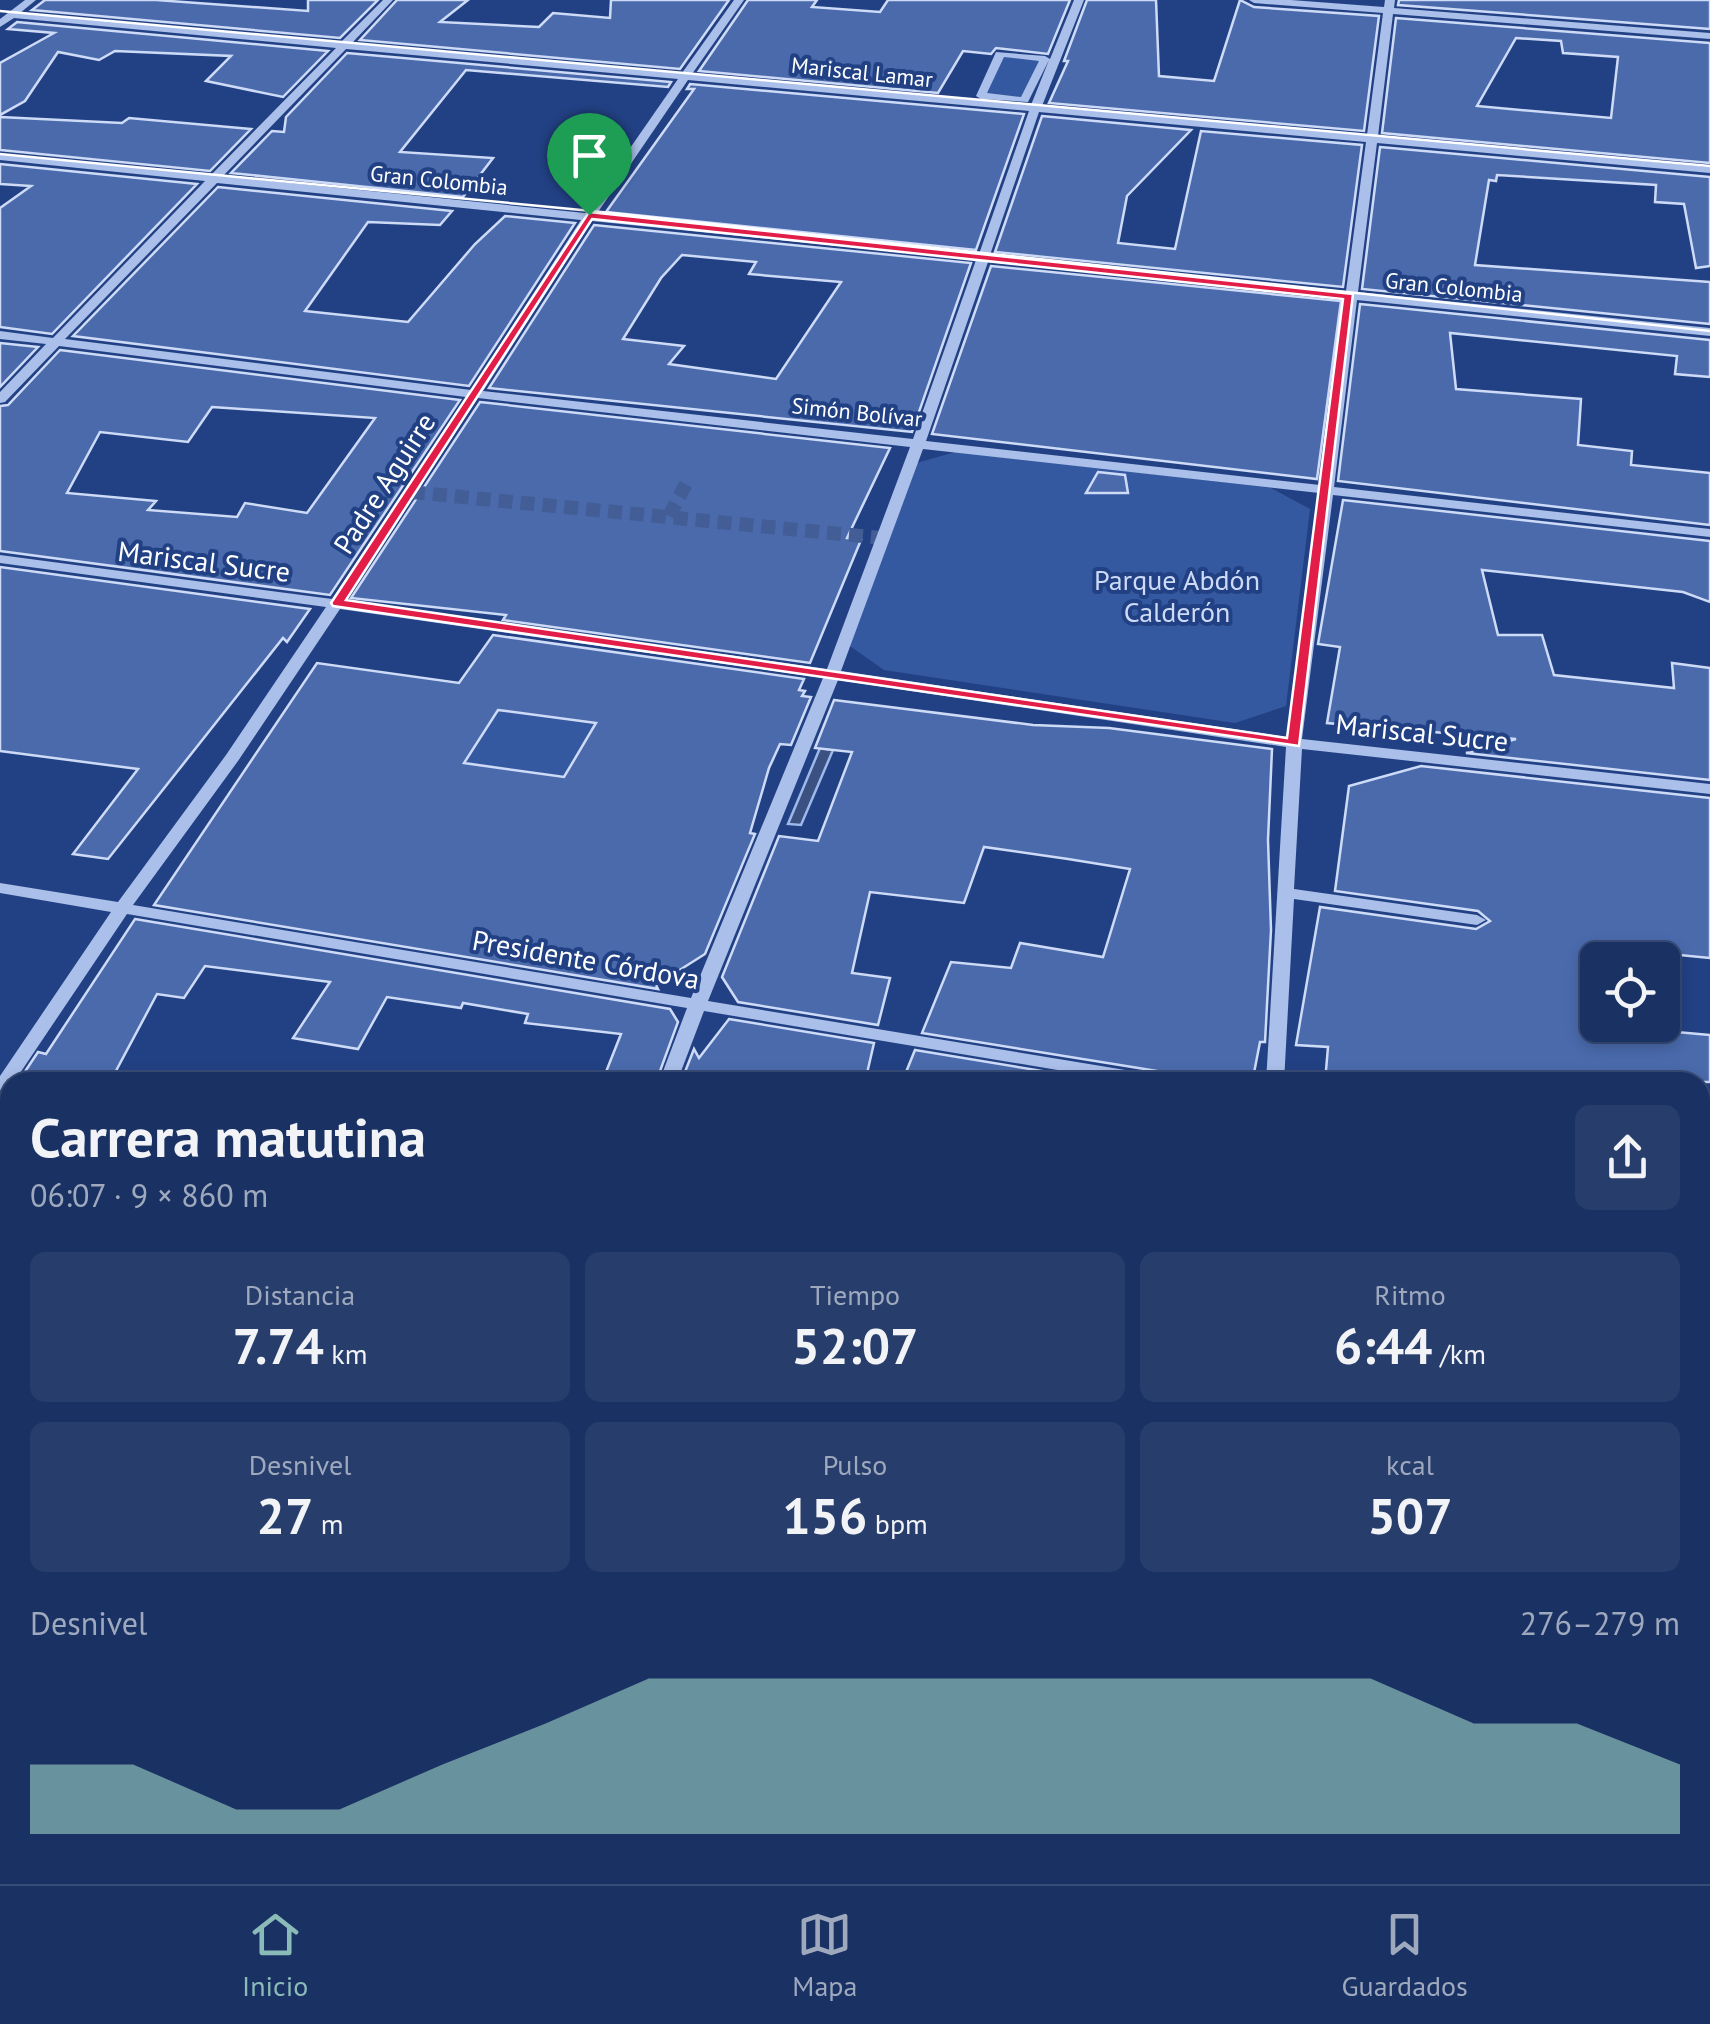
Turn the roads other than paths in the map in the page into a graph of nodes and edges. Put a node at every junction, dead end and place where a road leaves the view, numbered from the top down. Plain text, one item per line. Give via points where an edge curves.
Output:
1 (31, 0) edge
2 (388, 0) edge
3 (740, 0) edge
4 (1079, 0) edge
5 (1254, 0) edge
6 (1390, 5) edge
7 (11, 15) junction
8 (0, 24) edge
9 (1710, 36) edge
10 (345, 46) junction
11 (1045, 59) joint
12 (683, 75) junction
13 (1037, 110) junction
14 (1374, 142) junction
15 (0, 156) edge
16 (1710, 170) edge
17 (215, 179) junction
18 (589, 215) junction
19 (982, 256) junction
20 (1349, 296) junction
21 (1710, 332) edge
22 (0, 335) edge
23 (54, 341) junction
24 (474, 394) junction
25 (0, 398) edge
26 (919, 442) junction
27 (1326, 489) junction
28 (1710, 532) edge
29 (0, 560) edge
30 (338, 603) junction
31 (831, 675) junction
32 (1294, 743) junction
33 (1710, 788) edge
34 (0, 888) edge
35 (1286, 893) junction
36 (122, 907) junction
37 (1477, 920) dead end
38 (696, 1006) junction
39 (12, 1072) edge
40 (672, 1072) edge
41 (1101, 1072) edge
42 (1277, 1072) edge

1 - 7 street
2 - 10 street
3 - 12 street, Padre Aguirre
4 - 13 street
5 - 6 street
6 - 9 street
6 - 14 street
7 - 8 street
7 - 10 street, Mariscal Lamar
10 - 12 street, Mariscal Lamar
10 - 17 street
11 - 11 street via 1024,100 982,96 1000,54
12 - 13 street, Mariscal Lamar
12 - 18 street, Padre Aguirre
13 - 14 street, Mariscal Lamar
13 - 19 street
14 - 16 street, Mariscal Lamar
14 - 20 street
15 - 17 street, Gran Colombia
17 - 18 street, Gran Colombia
17 - 23 street
18 - 19 street, Gran Colombia
18 - 24 street, Padre Aguirre
19 - 20 street, Gran Colombia
19 - 26 street
20 - 21 street, Gran Colombia
20 - 27 street
22 - 23 street, Simón Bolívar
23 - 24 street, Simón Bolívar
23 - 25 street
24 - 26 street, Simón Bolívar
24 - 30 street, Padre Aguirre
26 - 27 street, Simón Bolívar
26 - 31 street
27 - 28 street, Simón Bolívar
27 - 32 street
29 - 30 street, Mariscal Sucre
30 - 31 street, Mariscal Sucre
30 - 36 street, Padre Aguirre
31 - 32 street, Mariscal Sucre
31 - 38 street
32 - 33 street, Mariscal Sucre
32 - 35 street
34 - 36 street, Presidente Córdova
35 - 37 street
35 - 42 street
36 - 38 street, Presidente Córdova
36 - 39 street, Padre Aguirre
38 - 40 street
38 - 41 street, Presidente Córdova

